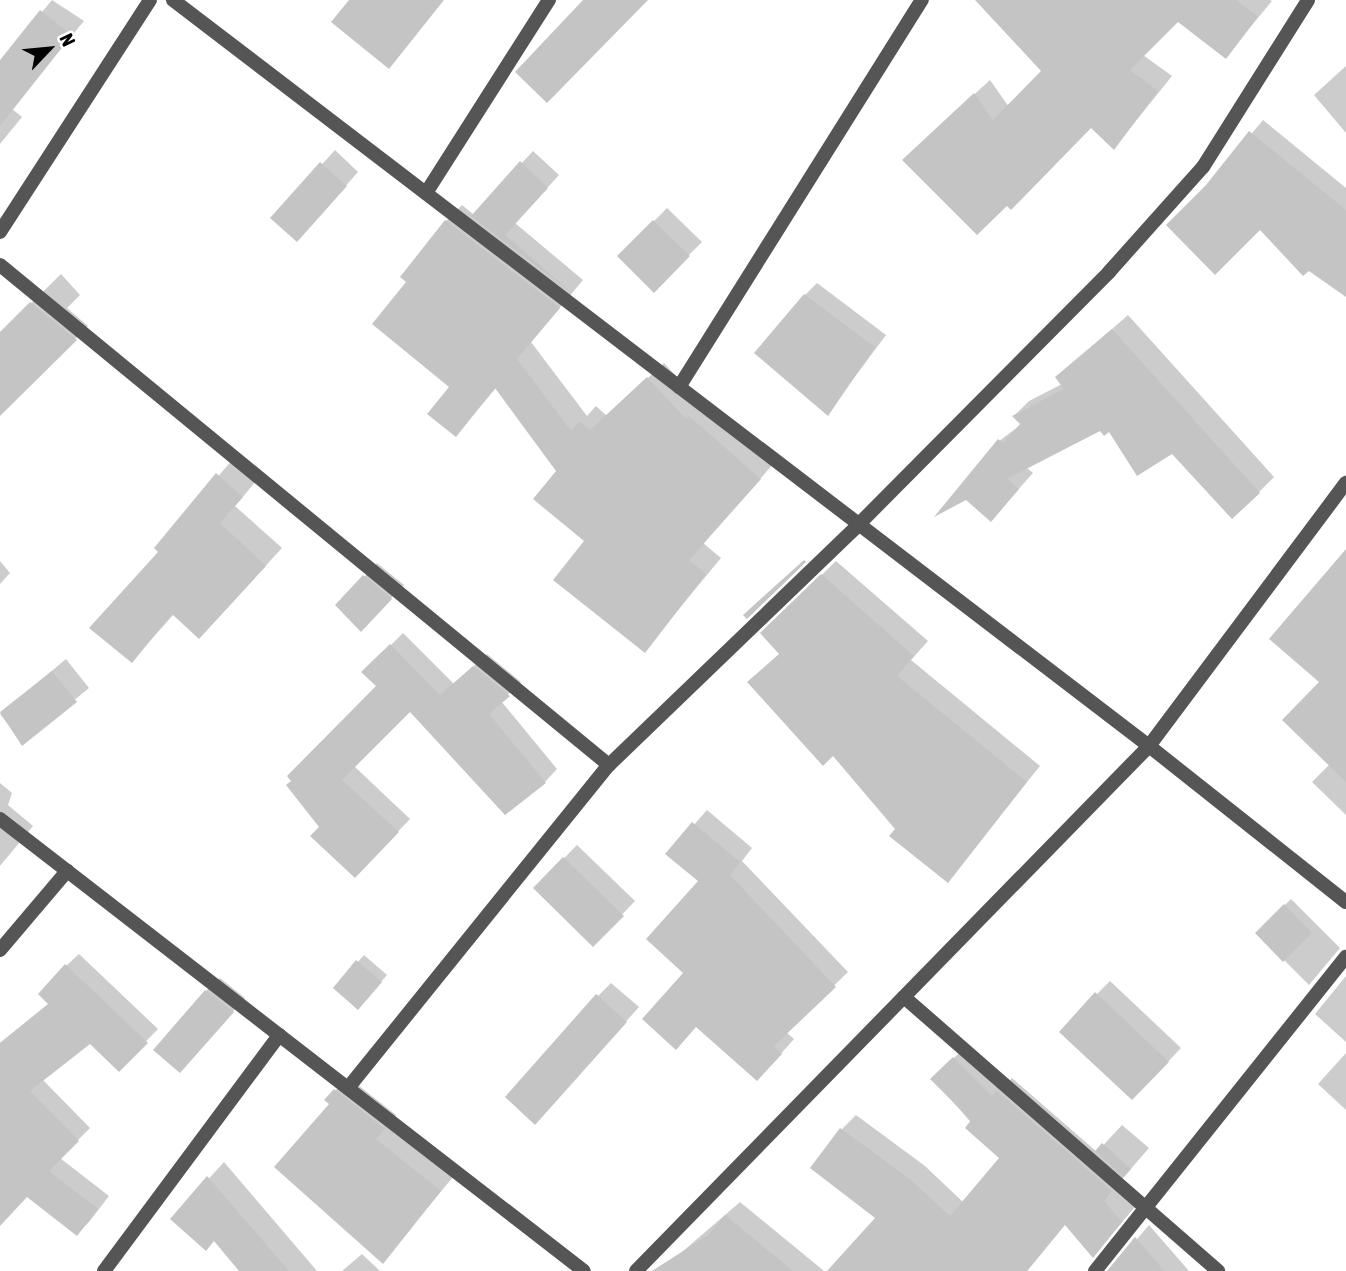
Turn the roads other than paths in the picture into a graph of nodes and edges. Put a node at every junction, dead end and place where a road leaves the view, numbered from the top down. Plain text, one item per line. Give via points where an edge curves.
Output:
1 (150, 0) edge
2 (173, 0) edge
3 (549, 0) edge
4 (922, 0) edge
5 (1308, 0) edge
6 (426, 193) junction
7 (0, 232) edge
8 (0, 265) edge
9 (679, 387) junction
10 (1346, 483) edge
11 (859, 524) junction
12 (1149, 746) junction
13 (609, 765) junction
14 (0, 819) edge
15 (67, 871) junction
16 (1346, 902) edge
17 (0, 950) edge
18 (1346, 957) edge
19 (904, 997) junction
20 (279, 1035) junction
21 (348, 1088) junction
22 (1145, 1210) junction
23 (104, 1271) edge
24 (584, 1271) edge
25 (636, 1271) edge
26 (1095, 1271) edge
27 (1218, 1271) edge

1 - 7 street
2 - 6 street
3 - 6 street
4 - 9 street
5 - 11 street via 1203,167 1109,272
6 - 9 street
8 - 13 street
9 - 11 street
10 - 12 street
11 - 12 street
11 - 13 street
12 - 16 street
12 - 19 street
13 - 21 street
14 - 15 street
15 - 17 street
15 - 20 street
18 - 22 street
19 - 22 street
19 - 25 street
20 - 21 street
20 - 23 street
21 - 24 street
22 - 26 street
22 - 27 street

